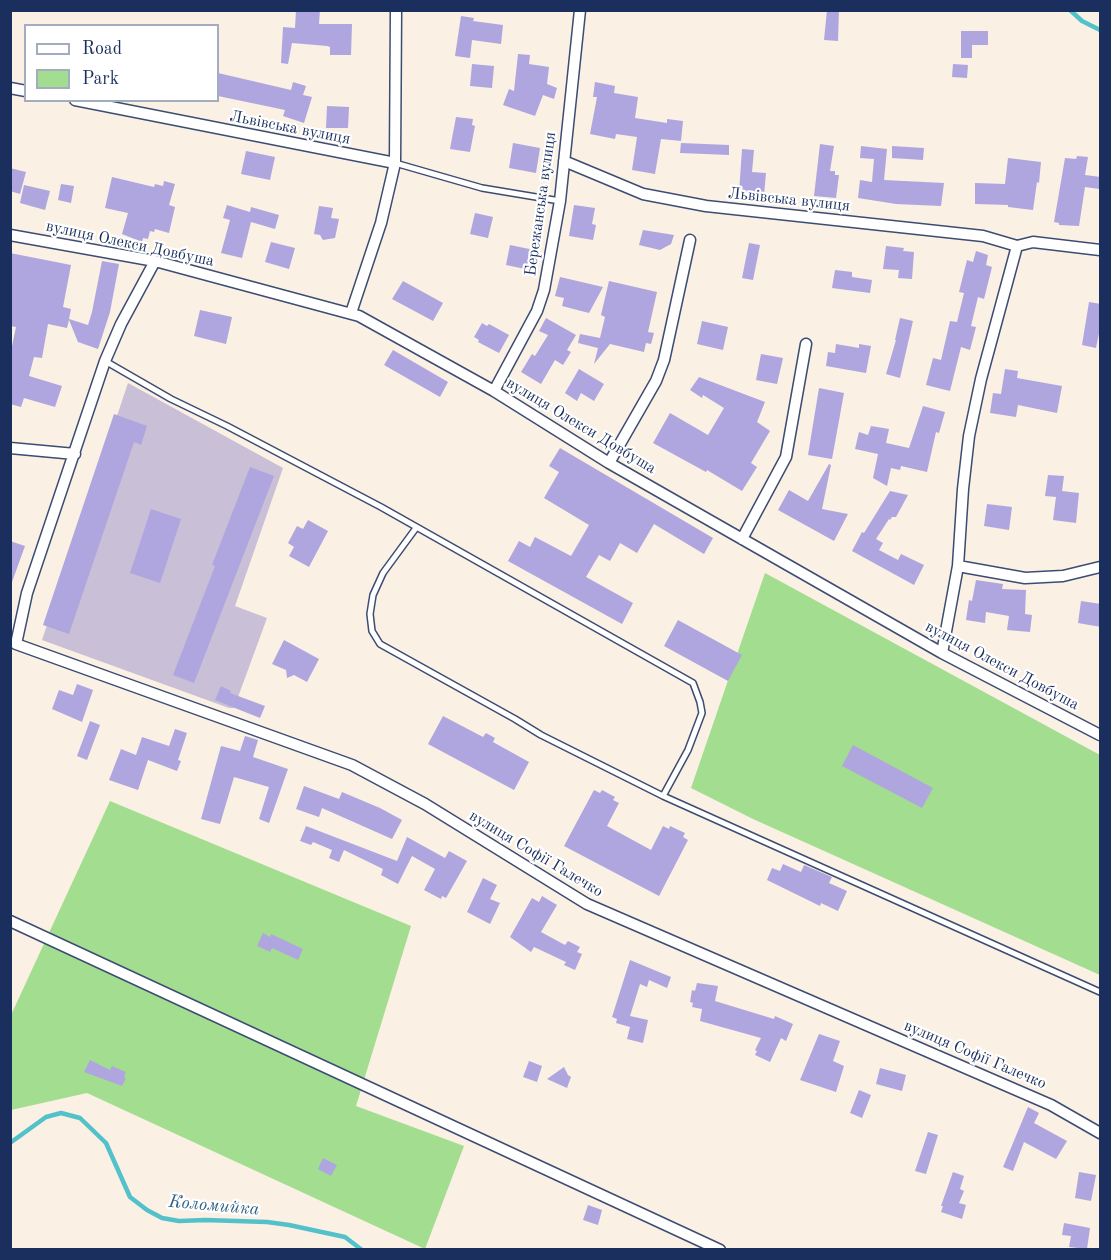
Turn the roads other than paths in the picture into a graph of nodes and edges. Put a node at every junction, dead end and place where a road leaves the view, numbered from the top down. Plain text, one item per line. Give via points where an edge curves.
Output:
1 (396, 10) edge
2 (580, 10) edge
3 (85, 102) edge
4 (564, 161) junction
5 (395, 163) junction
6 (560, 201) junction
7 (10, 235) edge
8 (690, 240) dead end
9 (1017, 246) junction
10 (1101, 250) edge
11 (155, 261) junction
12 (351, 313) junction
13 (807, 344) dead end
14 (105, 361) junction
15 (494, 391) junction
16 (10, 448) edge
17 (75, 454) junction
18 (609, 463) junction
19 (416, 528) junction
20 (742, 539) junction
21 (958, 566) junction
22 (1101, 567) edge
23 (13, 644) edge
24 (942, 653) junction
25 (1101, 735) edge
26 (663, 796) junction
27 (10, 921) edge
28 (1101, 992) edge
29 (1101, 1133) edge
30 (720, 1250) edge

1 - 5 street
2 - 4 street, Бережанська вулиця
3 - 5 street, Львівська вулиця
4 - 6 street, Бережанська вулиця
4 - 9 street, Львівська вулиця via 627,189 706,206 983,236
5 - 6 lane via 482,188
5 - 12 street via 381,223
6 - 15 street, Бережанська вулиця via 537,311
7 - 11 street, вулиця Олекси Довбуша
8 - 18 street via 664,360
9 - 10 street, Львівська вулиця via 1033,242
9 - 21 street via 969,436
11 - 12 street, вулиця Олекси Довбуша
11 - 14 street
12 - 15 street, вулиця Олекси Довбуша
13 - 20 street via 786,457
14 - 17 street
14 - 19 lane
15 - 18 street, вулиця Олекси Довбуша
16 - 17 street
17 - 23 street
18 - 20 street, вулиця Олекси Довбуша
19 - 26 lane via 693,683 702,713 688,750
19 - 26 lane via 383,573 373,595 372,631 380,644 541,735
20 - 24 street, вулиця Олекси Довбуша
21 - 22 street via 1025,578 1063,576
21 - 24 street
23 - 29 street, вулиця Софії Галечко via 352,765 425,804 587,904 1051,1105
24 - 25 street, вулиця Олекси Довбуша
26 - 28 lane
27 - 30 street

